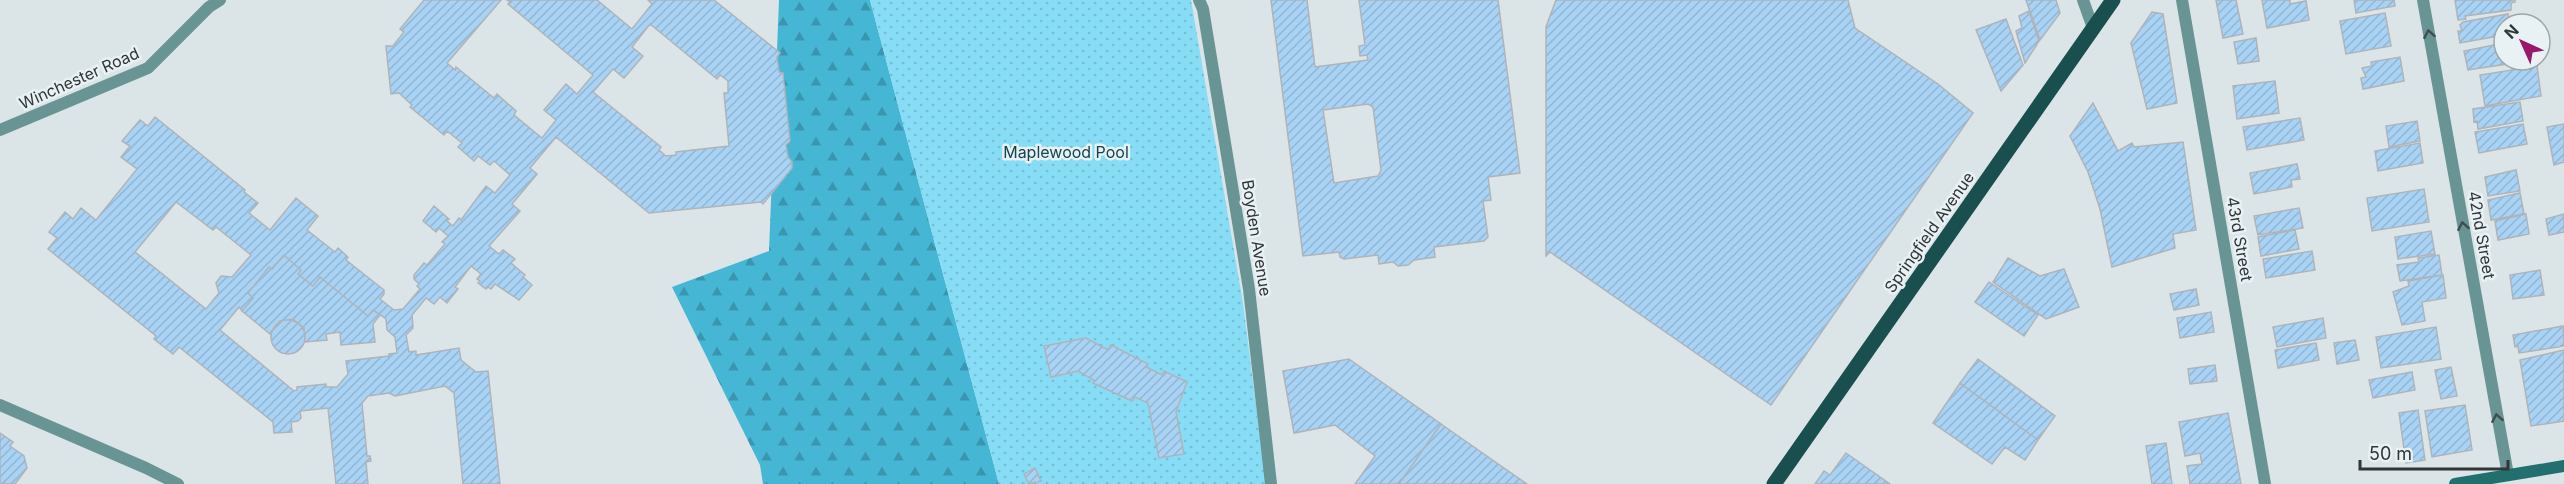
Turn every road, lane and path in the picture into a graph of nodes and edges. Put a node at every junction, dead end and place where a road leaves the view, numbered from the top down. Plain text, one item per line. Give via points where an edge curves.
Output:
1 (219, 0) edge
2 (1199, 0) edge
3 (2083, 0) edge
4 (2113, 0) edge
5 (2182, 0) edge
6 (2423, 0) edge
7 (2093, 28) junction
8 (0, 130) edge
9 (0, 405) edge
10 (2564, 466) edge
11 (2508, 475) junction
12 (178, 484) edge
13 (1271, 484) edge
14 (1774, 484) edge
15 (2265, 484) edge
16 (2455, 484) edge

1 - 8 street, Winchester Road via 148,68
2 - 13 street, Boyden Avenue via 1249,289
3 - 7 street
4 - 7 main road, Springfield Avenue
5 - 15 street, 43rd Street
11 -> 6 street, 42nd Street
7 - 14 main road, Springfield Avenue
9 - 12 street
10 - 11 main road
11 - 16 main road

